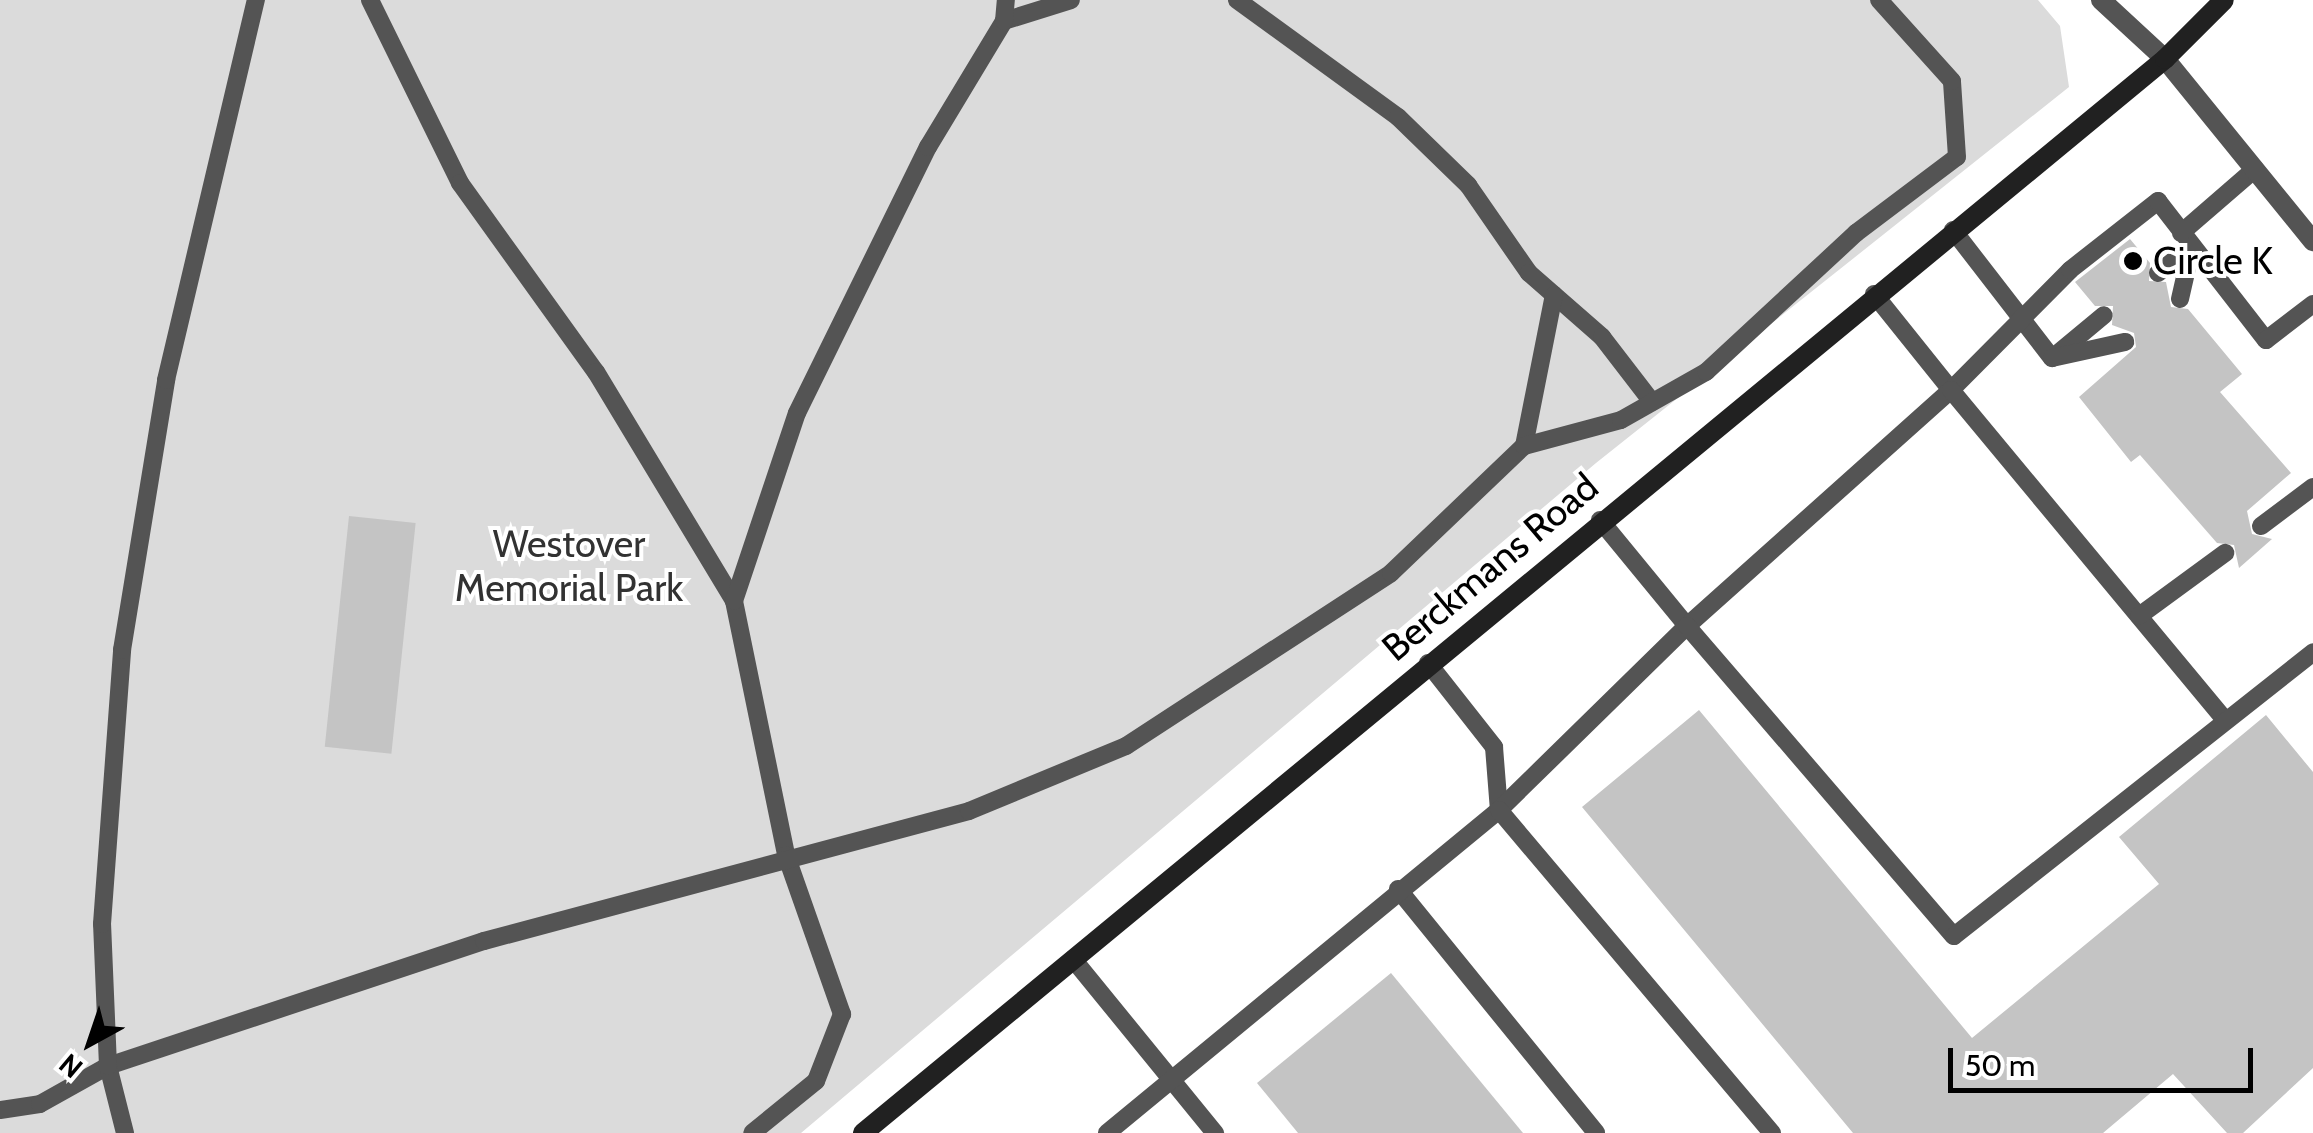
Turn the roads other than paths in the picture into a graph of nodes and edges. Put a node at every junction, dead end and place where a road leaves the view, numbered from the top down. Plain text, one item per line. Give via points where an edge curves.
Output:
1 (256, 0) edge
2 (370, 0) edge
3 (1006, 0) edge
4 (1071, 0) edge
5 (1237, 0) edge
6 (1878, 0) edge
7 (2101, 0) edge
8 (2224, 0) edge
9 (1004, 21) junction
10 (2166, 59) junction
11 (2255, 169) junction
12 (1953, 230) junction
13 (2187, 239) junction
14 (2313, 241) edge
15 (2158, 273) dead end
16 (1874, 294) junction
17 (1554, 295) junction
18 (2180, 299) dead end
19 (2313, 304) edge
20 (2104, 316) dead end
21 (2025, 322) junction
22 (2126, 342) dead end
23 (2052, 358) junction
24 (1951, 390) junction
25 (1652, 402) junction
26 (1524, 446) junction
27 (2313, 487) edge
28 (1600, 520) junction
29 (2261, 526) dead end
30 (2226, 553) dead end
31 (734, 602) junction
32 (2139, 616) junction
33 (1687, 626) junction
34 (2311, 659) edge
35 (1428, 663) junction
36 (2226, 721) junction
37 (1500, 810) junction
38 (786, 854) junction
39 (1398, 889) junction
40 (1073, 959) junction
41 (108, 1066) junction
42 (1171, 1080) junction
43 (0, 1110) edge
44 (125, 1133) edge
45 (752, 1133) edge
46 (863, 1133) edge
47 (1108, 1133) edge
48 (1215, 1133) edge
49 (1596, 1133) edge
50 (1772, 1133) edge

1 - 41 lane via 166,380 122,650 102,924
2 - 31 lane via 460,182 596,372
3 - 9 lane
4 - 9 lane
5 - 17 lane via 1398,118 1468,186
6 - 25 lane via 1952,81 1957,157 1856,233 1706,372
7 - 10 street
8 - 10 main road, Berckmans Road
9 - 31 lane via 862,272 796,414
10 - 11 street
10 - 12 main road, Berckmans Road
11 - 13 lane
11 - 14 street
12 - 16 main road, Berckmans Road
12 - 21 lane
13 - 15 lane
13 - 18 lane
13 - 19 lane via 2266,340
13 - 21 lane via 2158,202 2070,270
16 - 24 lane
16 - 28 main road, Berckmans Road
17 - 25 lane
17 - 26 lane
20 - 23 lane
21 - 23 lane
21 - 24 lane
22 - 23 lane
24 - 32 lane
24 - 33 lane
25 - 26 lane
26 - 38 lane via 1391,573 1126,746 969,811
27 - 29 lane
28 - 33 lane
28 - 35 main road, Berckmans Road
30 - 32 lane
31 - 38 lane
32 - 36 lane
33 - 36 lane via 1954,936
33 - 37 lane
34 - 36 lane
35 - 37 lane via 1494,747
35 - 40 main road, Berckmans Road
37 - 39 lane
37 - 50 lane
38 - 41 lane via 484,941
38 - 45 lane via 842,1014 816,1081
39 - 42 lane
39 - 49 lane
40 - 42 lane
40 - 46 main road, Berckmans Road
41 - 43 lane via 40,1104
41 - 44 lane
42 - 47 lane
42 - 48 lane

